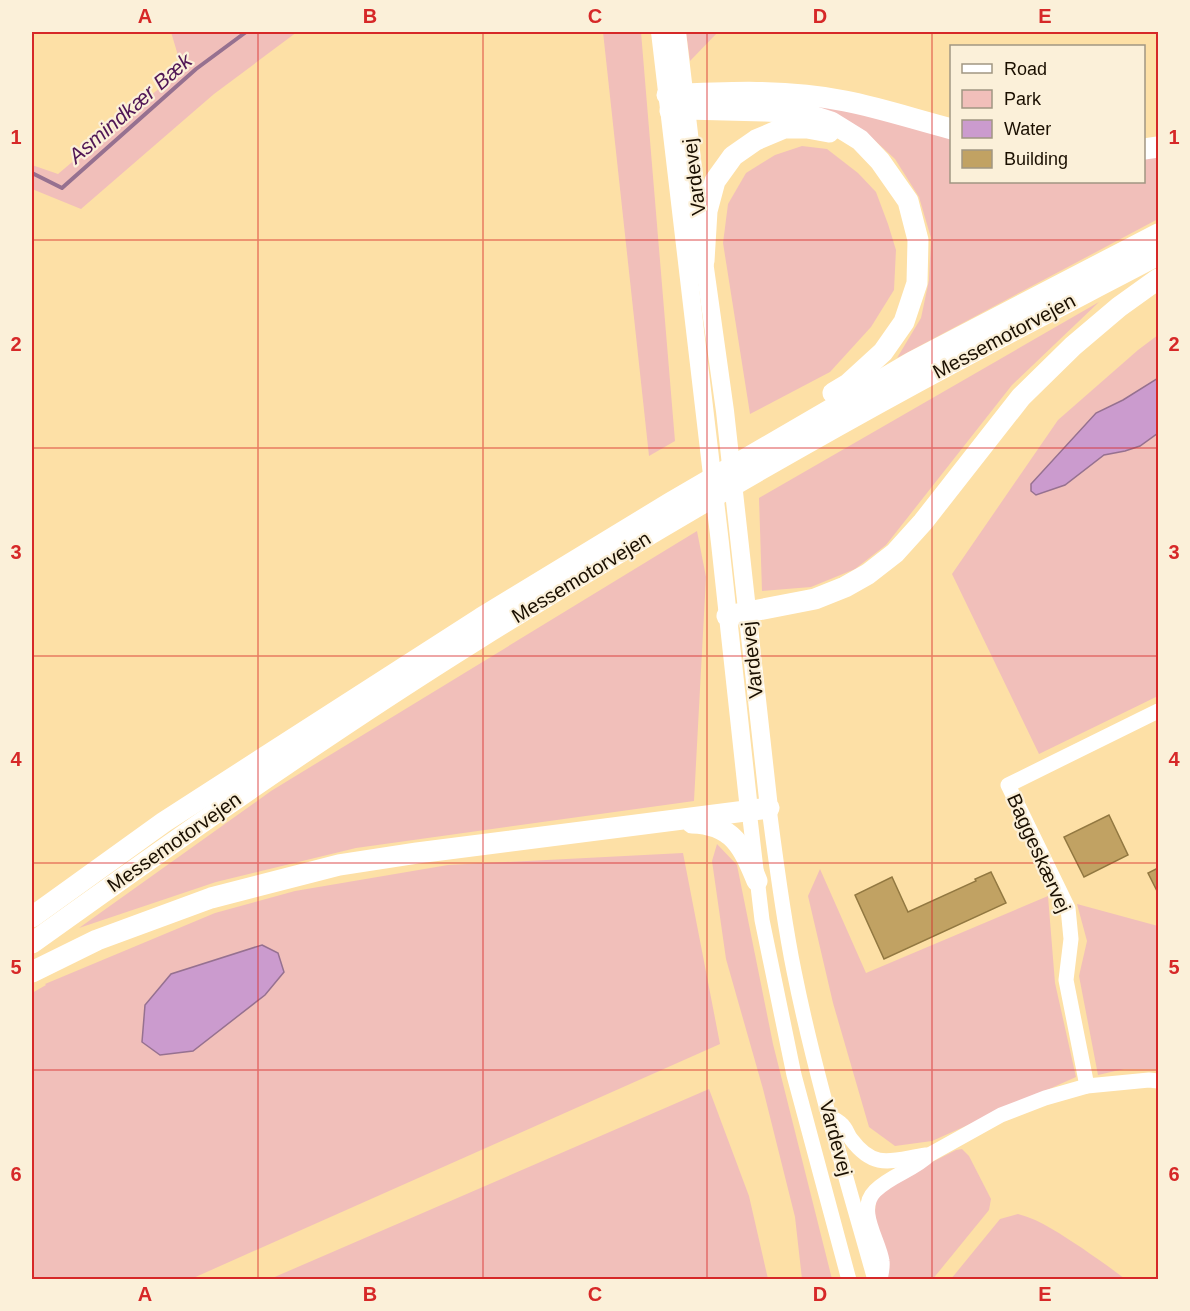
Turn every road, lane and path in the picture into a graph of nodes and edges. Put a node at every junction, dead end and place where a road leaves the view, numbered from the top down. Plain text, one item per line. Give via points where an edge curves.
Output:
1 (660, 32) edge
2 (677, 32) edge
3 (677, 102) junction
4 (950, 129) edge
5 (880, 160) junction
6 (1158, 234) edge
7 (1158, 255) edge
8 (704, 261) junction
9 (1158, 279) edge
10 (916, 371) junction
11 (737, 615) junction
12 (1158, 711) edge
13 (759, 809) junction
14 (164, 822) junction
15 (653, 823) junction
16 (757, 881) junction
17 (32, 917) edge
18 (32, 943) edge
19 (32, 972) edge
20 (1158, 1081) edge
21 (1087, 1086) junction
22 (829, 1116) junction
23 (929, 1155) junction
24 (820, 1172) junction
25 (839, 1280) edge
26 (849, 1280) edge
27 (875, 1280) edge
28 (880, 1280) edge

1 - 3 main road, Vardevej
2 - 3 main road, Vardevej
3 - 4 highway via 787,94 845,101
3 - 5 highway via 803,113 841,128
3 - 8 main road, Vardevej
3 - 11 main road, Vardevej via 705,417 720,543
5 - 8 highway via 835,134 807,128 784,128 756,140 733,156 716,181 707,211
5 - 14 highway via 908,201 918,240 917,283 904,321 883,352 848,384 455,622 257,753
6 - 10 highway, Messemotorvejen
7 - 10 highway, Messemotorvejen
8 - 11 main road, Vardevej via 739,535
9 - 11 highway via 1073,346 1021,397 895,553 868,574 815,599
10 - 14 highway, Messemotorvejen via 680,497 481,618
10 - 18 highway, Messemotorvejen via 786,455 475,641 177,839
11 - 13 main road, Vardevej
12 - 21 street, Baggeskærvej via 1008,785 1068,908 1071,939 1066,980
13 - 15 highway
13 - 16 street, Vardevej
13 - 22 street, Vardevej
14 - 17 highway, Messemotorvejen
15 - 16 highway via 707,824 723,830 747,856
15 - 19 highway via 339,865 211,898 97,940
16 - 24 street, Vardevej via 794,1075
20 - 21 street
21 - 23 street via 1001,1115
22 - 23 street via 843,1125 863,1154 873,1159 883,1162
22 - 27 street, Vardevej
23 - 28 street via 886,1181 868,1204 882,1262
24 - 25 street via 816,1187
24 - 26 street, Vardevej

